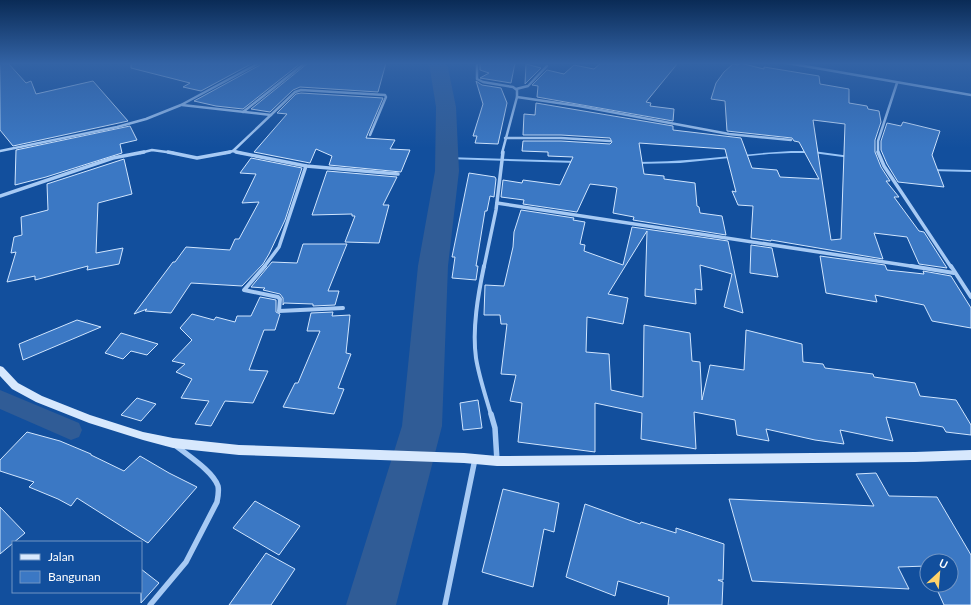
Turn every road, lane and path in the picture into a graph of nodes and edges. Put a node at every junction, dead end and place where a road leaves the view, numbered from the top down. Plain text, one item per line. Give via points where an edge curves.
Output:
1 (207, 91) edge
2 (269, 91) edge
3 (297, 91) edge
4 (316, 91) edge
5 (516, 91) edge
6 (895, 91) edge
7 (944, 91) edge
8 (971, 96) edge
9 (517, 97) junction
10 (181, 105) junction
11 (243, 112) junction
12 (271, 115) junction
13 (370, 135) dead end
14 (505, 138) junction
15 (791, 140) dead end
16 (610, 141) dead end
17 (0, 151) edge
18 (233, 152) junction
19 (306, 166) junction
20 (398, 174) dead end
21 (0, 196) edge
22 (497, 203) junction
23 (954, 273) junction
24 (971, 296) edge
25 (343, 308) dead end
26 (0, 370) edge
27 (173, 443) junction
28 (971, 455) edge
29 (476, 459) junction
30 (497, 461) junction
31 (150, 605) edge
32 (445, 605) edge

1 - 10 street
2 - 11 street
3 - 12 street
4 - 13 street via 383,94 386,97
5 - 9 street
6 - 23 street via 877,150 884,166
7 - 8 street
9 - 14 street
9 - 15 street via 729,134
10 - 11 street
10 - 17 street via 146,119 116,127
11 - 12 street
12 - 18 street
14 - 16 street
14 - 22 street
18 - 19 street
18 - 21 street via 197,158 159,150 144,151 113,158
19 - 20 street
19 - 25 street via 279,247 244,290 278,297 279,310
22 - 23 street
22 - 30 street via 479,291 474,339 476,359 495,428
23 - 24 street
26 - 27 street via 15,386 39,399 89,419
27 - 29 street via 239,450
27 - 31 street via 207,472 216,482 219,492 217,502 186,562
28 - 30 street
29 - 30 street
29 - 32 street

